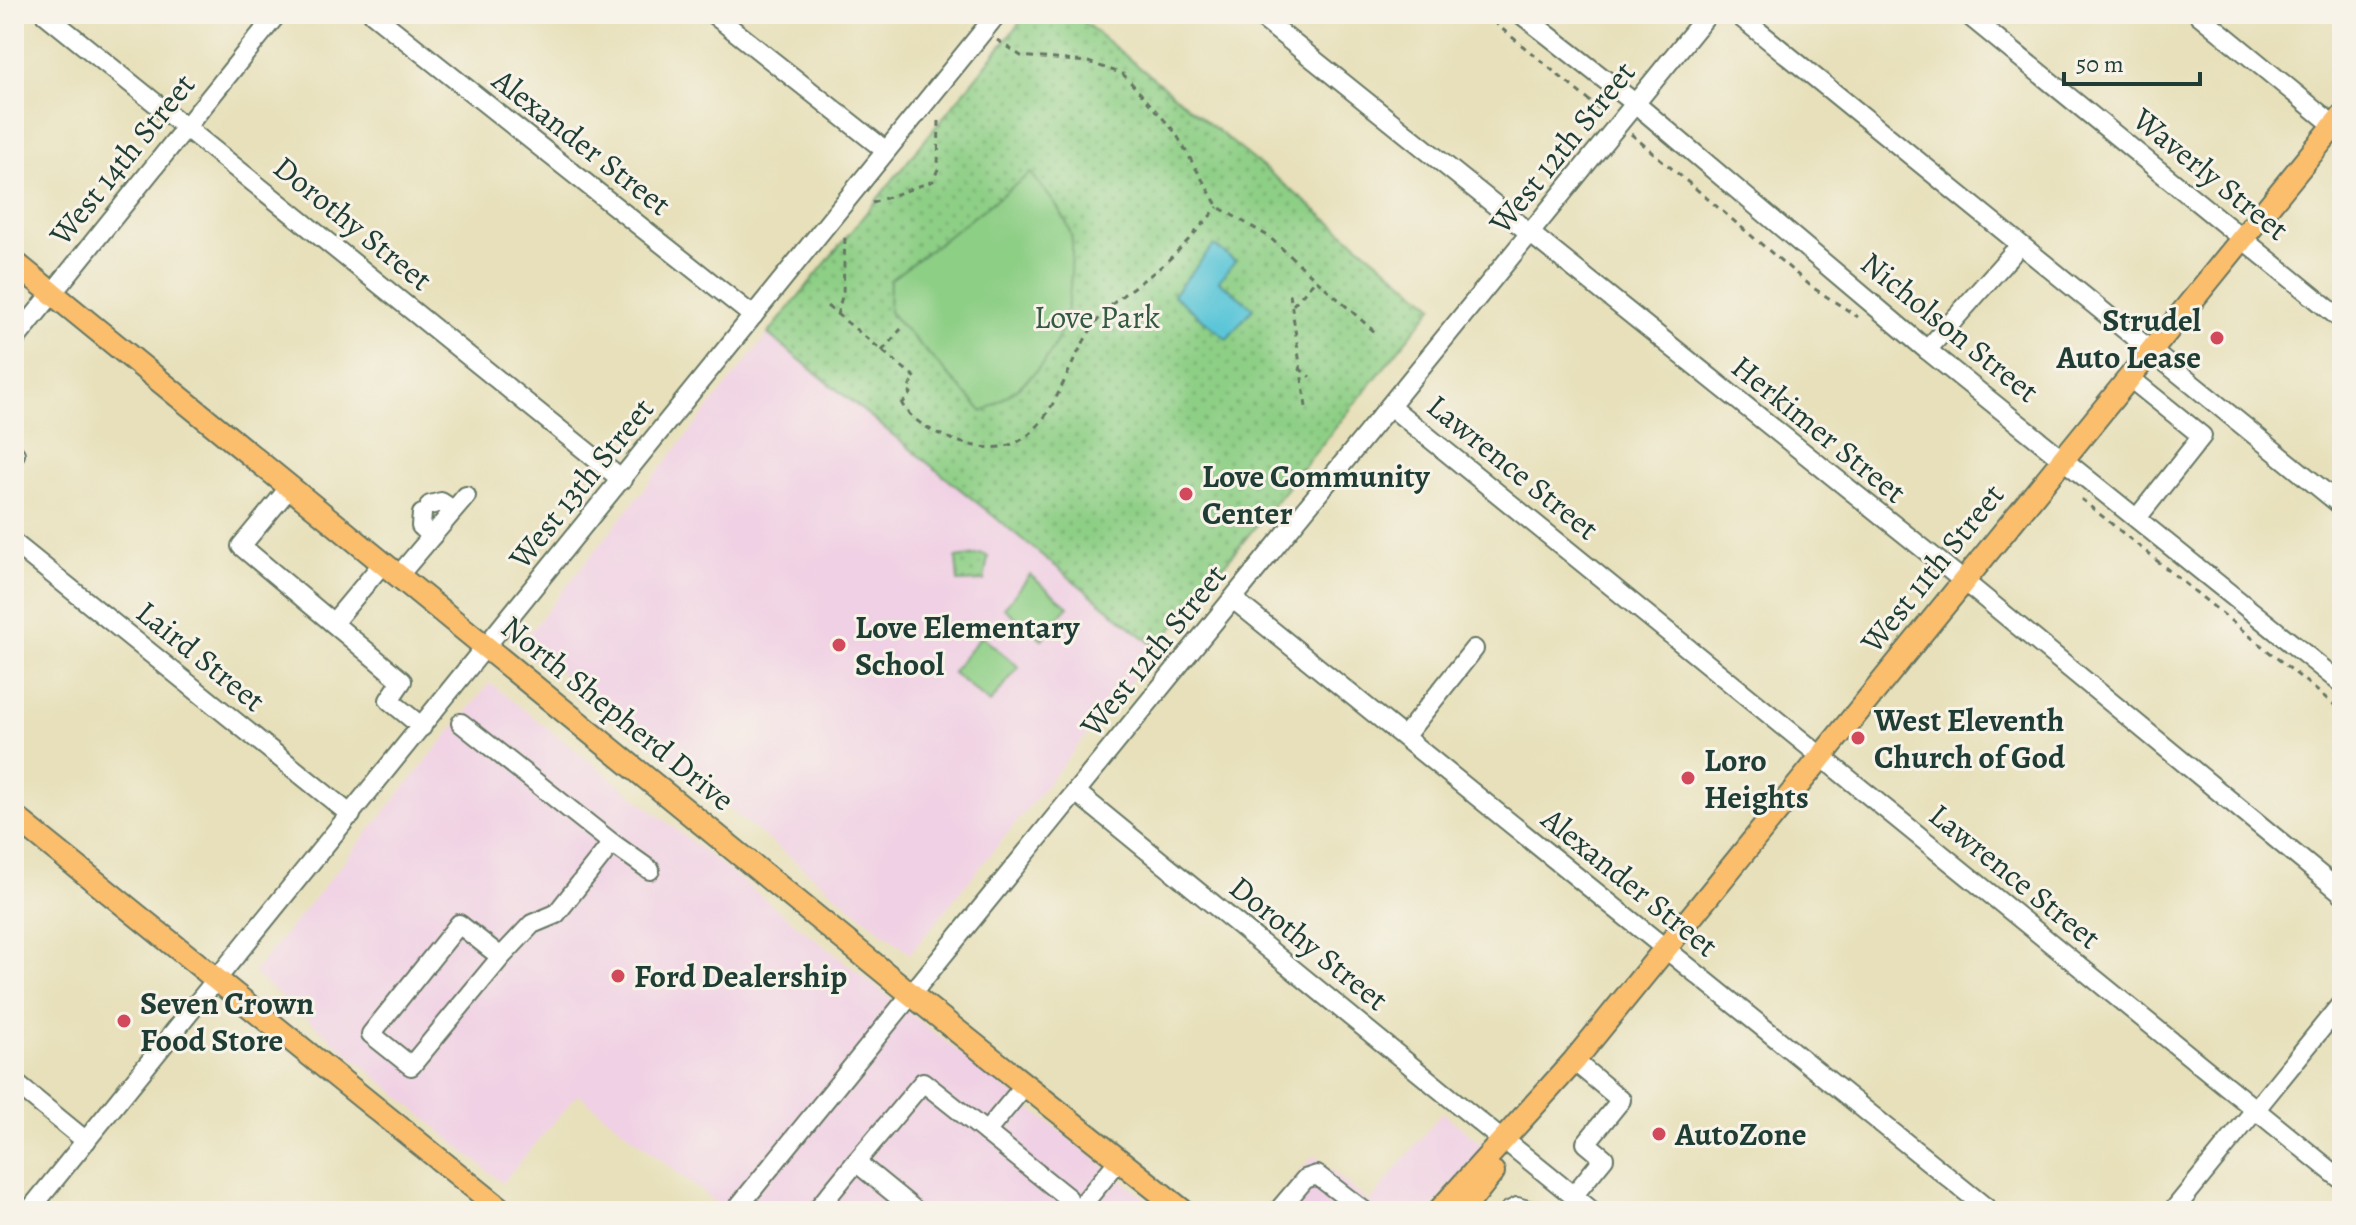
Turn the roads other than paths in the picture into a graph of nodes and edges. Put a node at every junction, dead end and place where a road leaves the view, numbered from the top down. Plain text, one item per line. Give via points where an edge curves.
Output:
1 (45, 14) edge
2 (277, 14) edge
3 (373, 14) edge
4 (713, 14) edge
5 (997, 14) edge
6 (1257, 14) edge
7 (1521, 14) edge
8 (1708, 14) edge
9 (1737, 14) edge
10 (1967, 14) edge
11 (2198, 14) edge
12 (1636, 104) junction
13 (2340, 125) edge
14 (186, 127) junction
15 (886, 151) junction
16 (1530, 235) junction
17 (2243, 239) junction
18 (2012, 254) dead end
19 (14, 262) edge
20 (53, 294) junction
21 (753, 316) junction
22 (2342, 320) edge
23 (14, 341) edge
24 (1927, 350) junction
25 (2151, 352) junction
26 (2130, 378) junction
27 (1390, 406) junction
28 (2063, 458) junction
29 (622, 480) junction
30 (290, 487) junction
31 (2342, 506) edge
32 (2137, 518) junction
33 (432, 536) junction
34 (14, 543) edge
35 (391, 569) junction
36 (1963, 581) junction
37 (1233, 599) junction
38 (333, 623) junction
39 (487, 648) junction
40 (1474, 649) dead end
41 (2342, 684) edge
42 (461, 723) dead end
43 (422, 727) junction
44 (1404, 737) junction
45 (1821, 757) junction
46 (1076, 792) junction
47 (351, 815) junction
48 (14, 816) edge
49 (612, 843) junction
50 (650, 870) dead end
51 (2342, 893) edge
52 (1665, 949) junction
53 (501, 957) junction
54 (217, 980) junction
55 (912, 995) junction
56 (2342, 1003) edge
57 (1574, 1061) junction
58 (14, 1082) edge
59 (1025, 1085) junction
60 (2255, 1110) junction
61 (986, 1132) junction
62 (86, 1141) junction
63 (1508, 1144) junction
64 (1119, 1160) junction
65 (856, 1162) junction
66 (2342, 1180) edge
67 (1577, 1204) edge
68 (1072, 1205) edge
69 (1469, 1208) edge
70 (29, 1211) edge
71 (503, 1211) edge
72 (735, 1211) edge
73 (816, 1211) edge
74 (916, 1211) edge
75 (1183, 1211) edge
76 (1278, 1211) edge
77 (1364, 1211) edge
78 (1439, 1211) edge
79 (1509, 1211) edge
80 (1531, 1211) edge
81 (1990, 1211) edge
82 (2173, 1211) edge

1 - 14 street, Dorothy Street
2 - 14 street, West 14th Street
3 - 21 street, Alexander Street
4 - 15 street
5 - 15 street, West 13th Street
6 - 16 street, Herkimer Street
7 - 12 street, Nicholson Street
8 - 12 street, West 12th Street
9 - 25 street
10 - 17 street, Waverly Street
11 - 13 street
12 - 16 street, West 12th Street
12 - 24 street, Nicholson Street
13 - 17 main road, West 11th Street
14 - 20 street, West 14th Street
14 - 29 street, Dorothy Street
15 - 21 street, West 13th Street
16 - 27 street, West 12th Street
16 - 36 street, Herkimer Street
17 - 22 street, Waverly Street
17 - 25 main road, West 11th Street
18 - 24 street
19 - 20 main road, North Shepherd Drive
20 - 23 street, West 14th Street
20 - 30 main road, North Shepherd Drive
21 - 29 street, West 13th Street
24 - 28 street, Nicholson Street
25 - 26 main road, West 11th Street
25 - 31 street
26 - 28 main road, West 11th Street
26 - 32 street via 2202,436
27 - 37 street, West 12th Street
27 - 45 street, Lawrence Street
28 - 32 street, Nicholson Street
28 - 36 main road, West 11th Street
29 - 39 street, West 13th Street
30 - 35 main road, North Shepherd Drive
30 - 38 street via 241,546
32 - 41 street, Nicholson Street
33 - 33 street via 421,526 426,510 441,502 460,503
33 - 35 street
34 - 47 street, Laird Street
35 - 38 street
35 - 39 main road, North Shepherd Drive
36 - 45 main road, West 11th Street
36 - 51 street, Herkimer Street
37 - 44 street, Alexander Street
37 - 46 street, West 12th Street
38 - 43 street via 402,681 389,700
39 - 43 street, West 13th Street
39 - 55 main road, North Shepherd Drive
40 - 44 street
42 - 49 street
43 - 47 street, West 13th Street
44 - 52 street, Alexander Street
45 - 52 main road, West 11th Street
45 - 60 street, Lawrence Street
46 - 55 street, West 12th Street
46 - 63 street, Dorothy Street
47 - 54 street, West 13th Street
48 - 54 main road
49 - 50 street
49 - 53 street via 556,914 532,924
52 - 57 main road, West 11th Street
52 - 81 street, Alexander Street
53 - 53 street via 459,924 371,1034 411,1066
54 - 62 street, West 13th Street
54 - 71 main road
55 - 59 main road, North Shepherd Drive
55 - 72 street, West 12th Street
56 - 60 street
57 - 63 main road, West 11th Street via 1554,1097
57 - 67 street via 1621,1100 1586,1143 1604,1158
58 - 62 street
59 - 61 street
59 - 64 main road, North Shepherd Drive
60 - 66 street, Lawrence Street
60 - 82 street
61 - 65 street via 923,1082
61 - 68 street
62 - 70 street, West 13th Street
63 - 67 street, Dorothy Street
63 - 69 main road, West 11th Street
63 - 78 main road, West 11th Street
64 - 68 street
64 - 75 main road, North Shepherd Drive
65 - 73 street
65 - 74 street
76 - 77 street via 1305,1179 1317,1175
79 - 80 street

